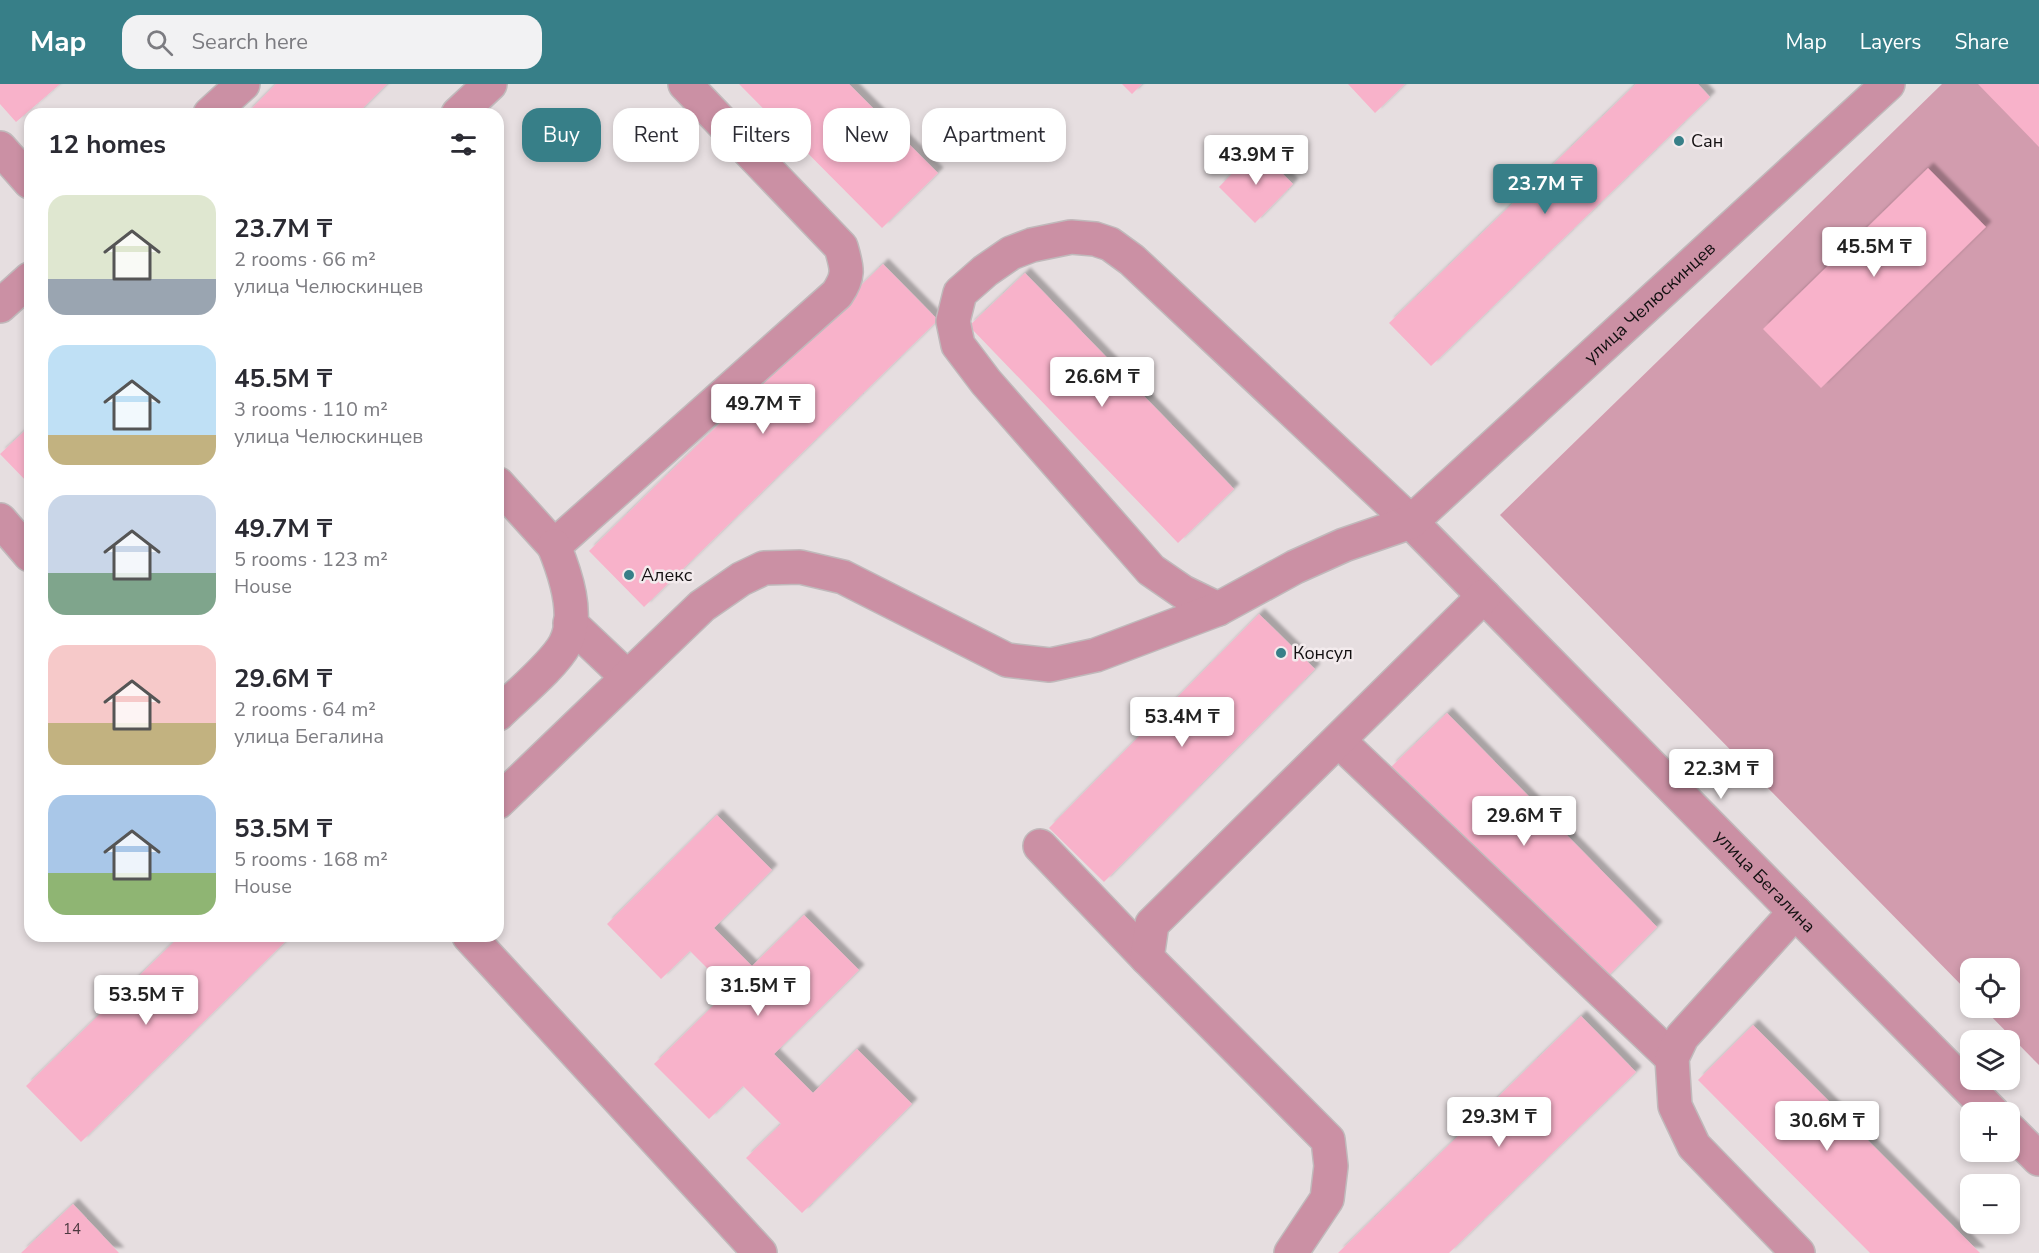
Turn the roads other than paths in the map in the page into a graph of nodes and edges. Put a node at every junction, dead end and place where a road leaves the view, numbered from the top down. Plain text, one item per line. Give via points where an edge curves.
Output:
1 (243, 84) edge
2 (490, 84) edge
3 (684, 84) edge
4 (1888, 84) edge
5 (217, 108) edge
6 (464, 108) edge
7 (0, 148) edge
8 (24, 175) edge
9 (24, 284) edge
10 (0, 306) edge
11 (504, 491) edge
12 (0, 520) edge
13 (1412, 522) junction
14 (554, 546) junction
15 (24, 548) edge
16 (1484, 596) junction
17 (1218, 609) junction
18 (570, 623) junction
19 (627, 677) junction
20 (504, 708) edge
21 (1339, 741) junction
22 (504, 796) edge
23 (1040, 846) dead end
24 (1795, 912) junction
25 (475, 942) edge
26 (1147, 958) junction
27 (1672, 1058) junction
28 (1982, 1102) edge
29 (2020, 1140) edge
30 (2039, 1159) edge
31 (760, 1253) edge
32 (1291, 1253) edge
33 (1798, 1253) edge

1 - 5 street
2 - 6 street
3 - 14 street via 841,247 846,281 829,302
4 - 13 street, улица Челюскинцев
7 - 8 street
9 - 10 street
11 - 14 street
12 - 15 street
13 - 16 street, улица Бегалина
13 - 17 street via 1344,545
13 - 17 street, улица Бегалина via 1132,260 1110,244 1071,237 1011,253 960,293 953,321 958,345 1151,570
14 - 18 street via 567,577
16 - 21 street
16 - 24 street, улица Бегалина
17 - 19 street via 1096,655 1050,665 1007,660 843,577 800,567 764,568 702,606
18 - 19 street
18 - 20 street via 566,643 555,658
19 - 22 street
21 - 26 street via 1152,924
21 - 27 street
23 - 26 street
24 - 27 street via 1682,1037
24 - 28 street, улица Бегалина
25 - 31 street
26 - 32 street via 1328,1140 1331,1166 1327,1199
27 - 33 street via 1675,1106 1694,1146
29 - 30 street

